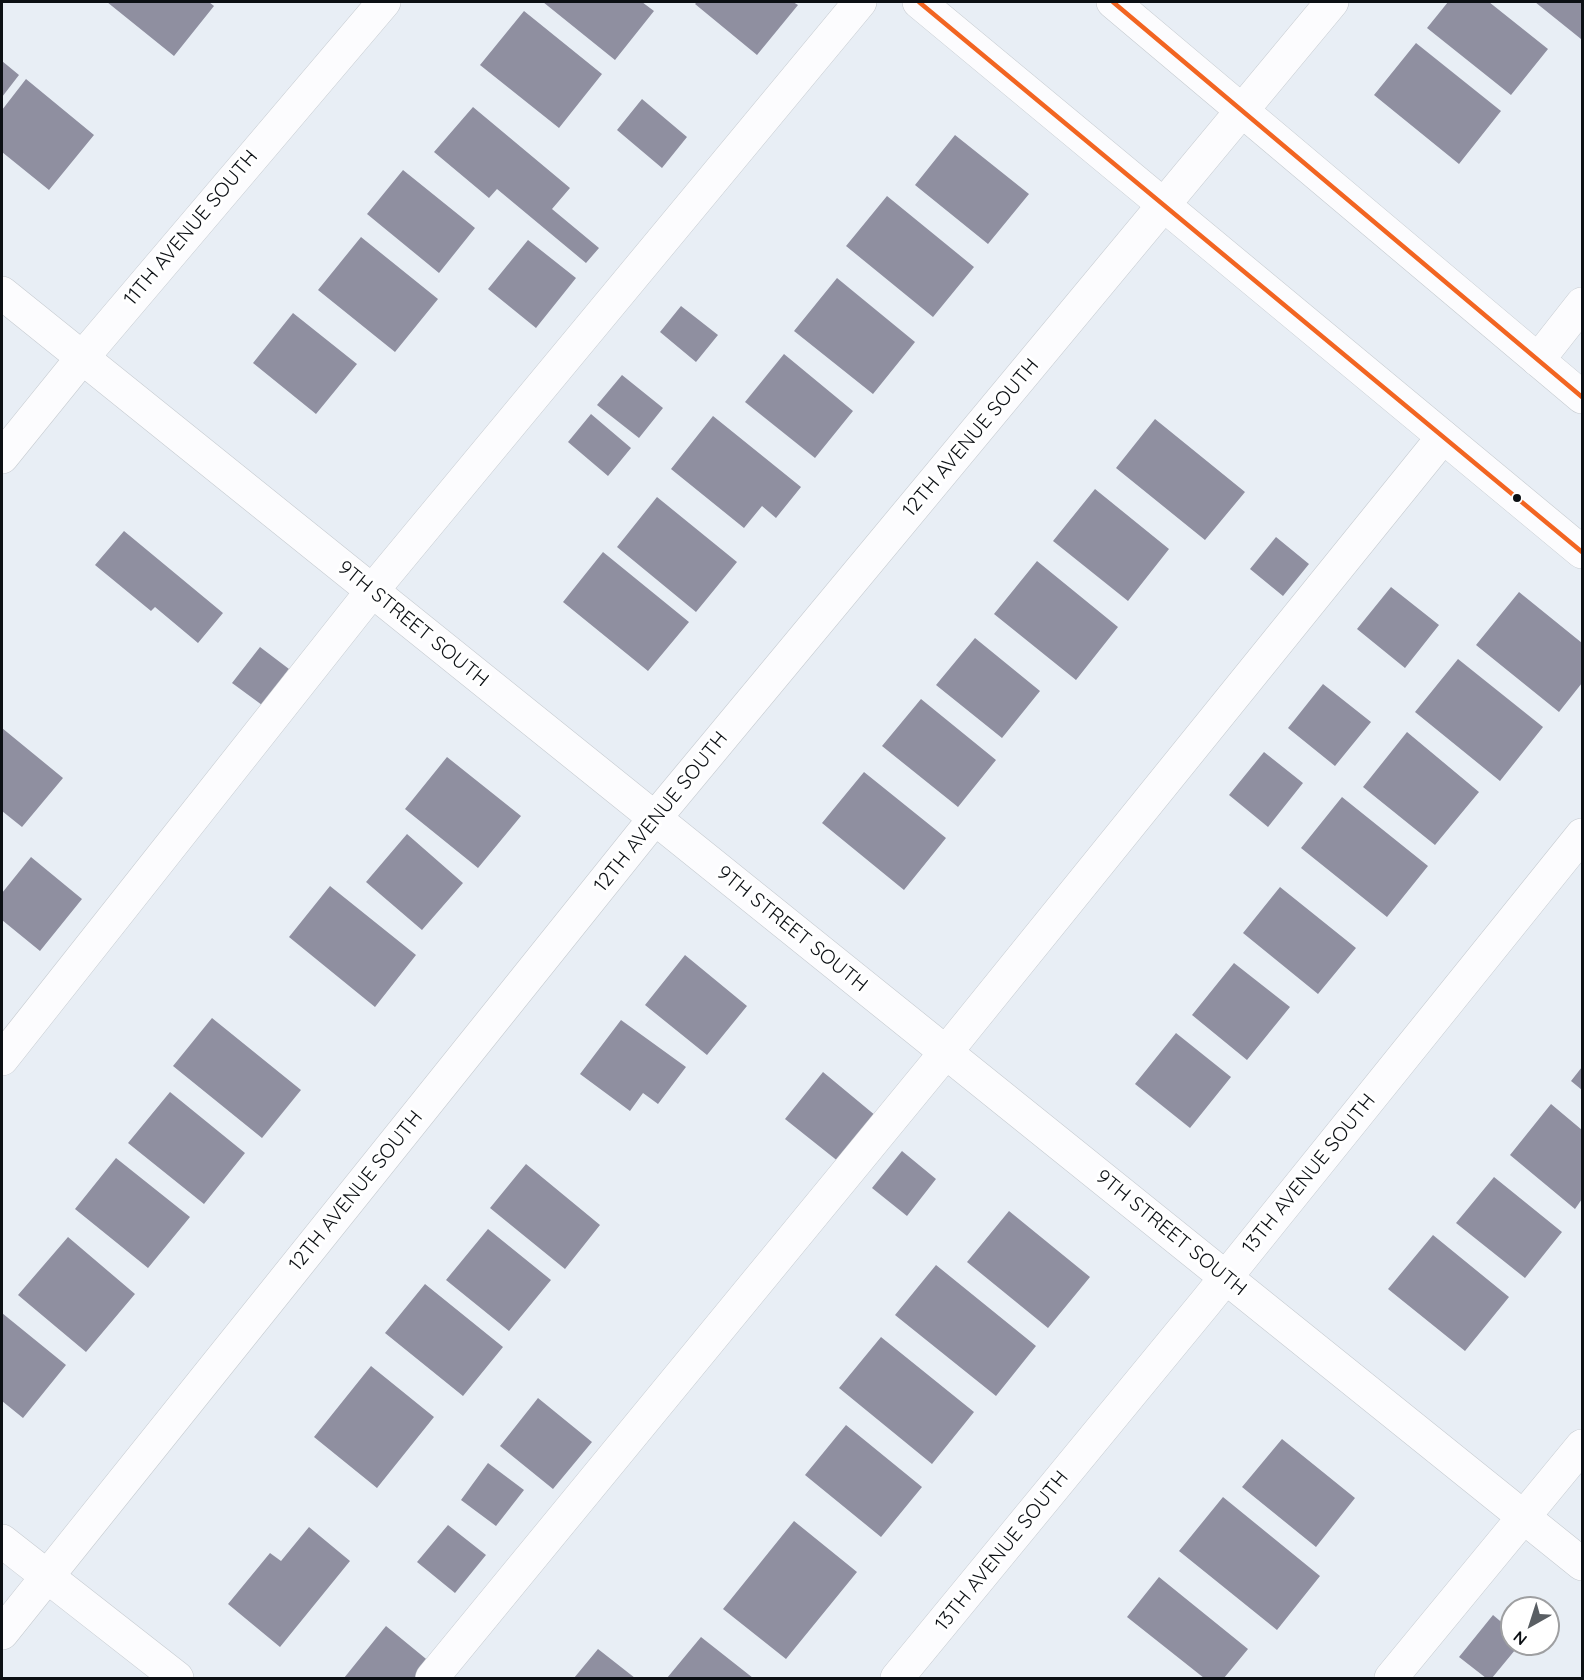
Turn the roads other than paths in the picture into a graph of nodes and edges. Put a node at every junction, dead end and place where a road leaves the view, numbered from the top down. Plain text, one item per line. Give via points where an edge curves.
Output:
1 (384, 2) edge
2 (860, 2) edge
3 (919, 2) edge
4 (1113, 2) edge
5 (1332, 2) edge
6 (1242, 111) junction
7 (1164, 206) junction
8 (2, 293) edge
9 (1582, 304) edge
10 (82, 358) junction
11 (1538, 360) junction
12 (1582, 397) edge
13 (1443, 437) junction
14 (2, 457) edge
15 (1582, 552) edge
16 (372, 591) junction
17 (655, 818) junction
18 (1582, 835) edge
19 (945, 1052) junction
20 (2, 1059) edge
21 (1226, 1278) junction
22 (1582, 1446) edge
23 (1523, 1516) junction
24 (2, 1541) edge
25 (1582, 1564) edge
26 (47, 1578) junction
27 (2, 1633) edge
28 (177, 1678) edge
29 (432, 1678) edge
30 (897, 1678) edge
31 (1391, 1678) edge

1 - 10 street, 11TH AVENUE SOUTH
2 - 16 street
3 - 7 street
4 - 6 street
5 - 6 street, 12TH AVENUE SOUTH
6 - 7 street, 12TH AVENUE SOUTH
6 - 11 street
7 - 13 street
7 - 17 street, 12TH AVENUE SOUTH
8 - 10 street, 9TH STREET SOUTH
9 - 11 street
10 - 14 street, 11TH AVENUE SOUTH
10 - 16 street, 9TH STREET SOUTH
11 - 12 street
13 - 15 street
13 - 19 street
16 - 17 street, 9TH STREET SOUTH
16 - 20 street
17 - 19 street, 9TH STREET SOUTH
17 - 26 street, 12TH AVENUE SOUTH
18 - 21 street, 13TH AVENUE SOUTH
19 - 21 street, 9TH STREET SOUTH
19 - 29 street
21 - 23 street, 9TH STREET SOUTH
21 - 30 street, 13TH AVENUE SOUTH
22 - 23 street
23 - 25 street, 9TH STREET SOUTH
23 - 31 street
24 - 26 street
26 - 27 street, 12TH AVENUE SOUTH
26 - 28 street

